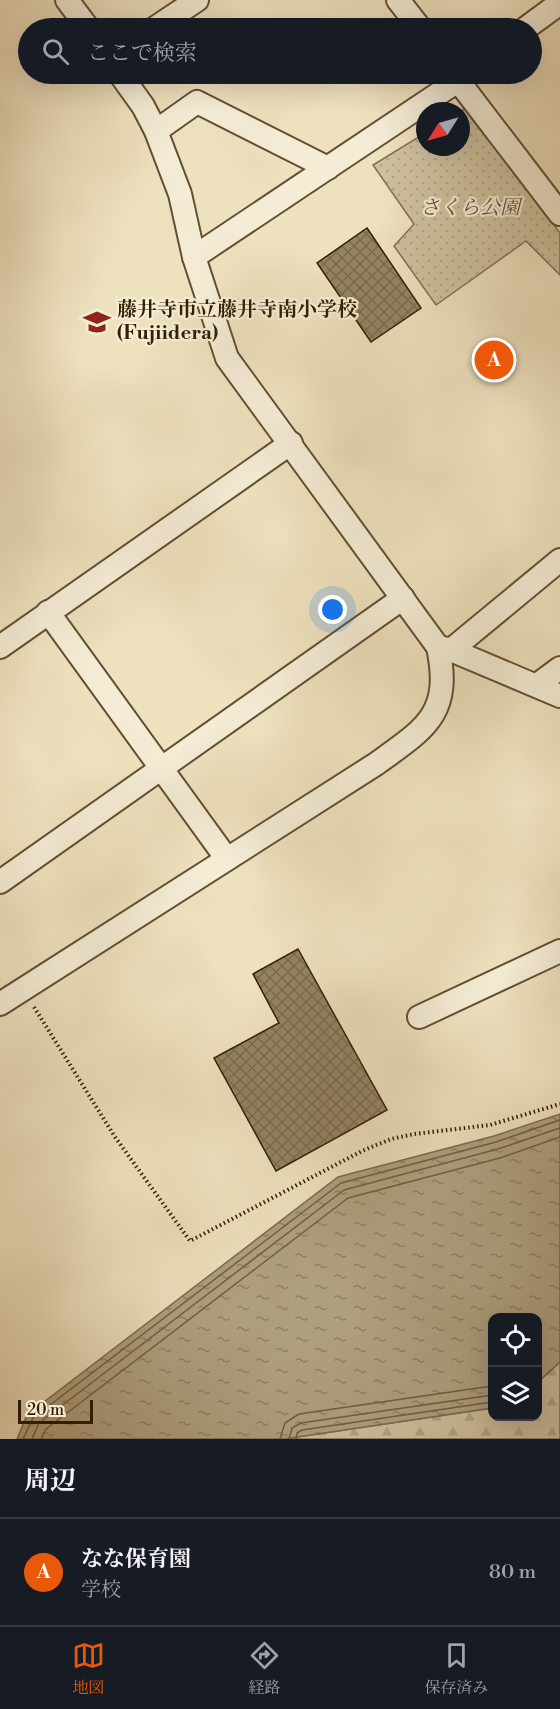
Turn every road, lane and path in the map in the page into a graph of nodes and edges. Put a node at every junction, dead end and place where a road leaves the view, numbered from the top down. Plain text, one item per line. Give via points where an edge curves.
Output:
1 (67, 0) edge
2 (197, 0) edge
3 (399, 0) edge
4 (560, 3) edge
5 (80, 18) edge
6 (170, 18) edge
7 (412, 18) edge
8 (540, 18) edge
9 (128, 84) edge
10 (449, 84) edge
11 (466, 84) edge
12 (156, 131) junction
13 (328, 168) junction
14 (560, 214) edge
15 (194, 257) junction
16 (291, 443) junction
17 (560, 560) edge
18 (403, 598) junction
19 (48, 612) junction
20 (0, 647) edge
21 (445, 648) junction
22 (560, 668) edge
23 (537, 685) junction
24 (560, 696) edge
25 (162, 769) junction
26 (227, 859) junction
27 (0, 882) edge
28 (560, 951) edge
29 (22, 990) junction
30 (0, 1004) edge
31 (419, 1017) dead end
32 (560, 1104) edge

1 - 5 street
2 - 6 street
3 - 7 street
4 - 8 street
9 - 12 street
10 - 13 street
11 - 14 street
12 - 13 street via 197,102
12 - 15 street via 180,194
13 - 15 street
15 - 16 street via 227,358
16 - 18 street
16 - 19 street
17 - 21 street
18 - 21 street
18 - 25 street
19 - 20 street
19 - 25 street
21 - 23 street
21 - 26 street via 441,698 424,730
22 - 23 street
23 - 24 street
25 - 26 street
25 - 27 street
26 - 29 street
28 - 31 street
29 - 30 street
29 - 32 path via 115,1137 190,1241 391,1139 490,1125

